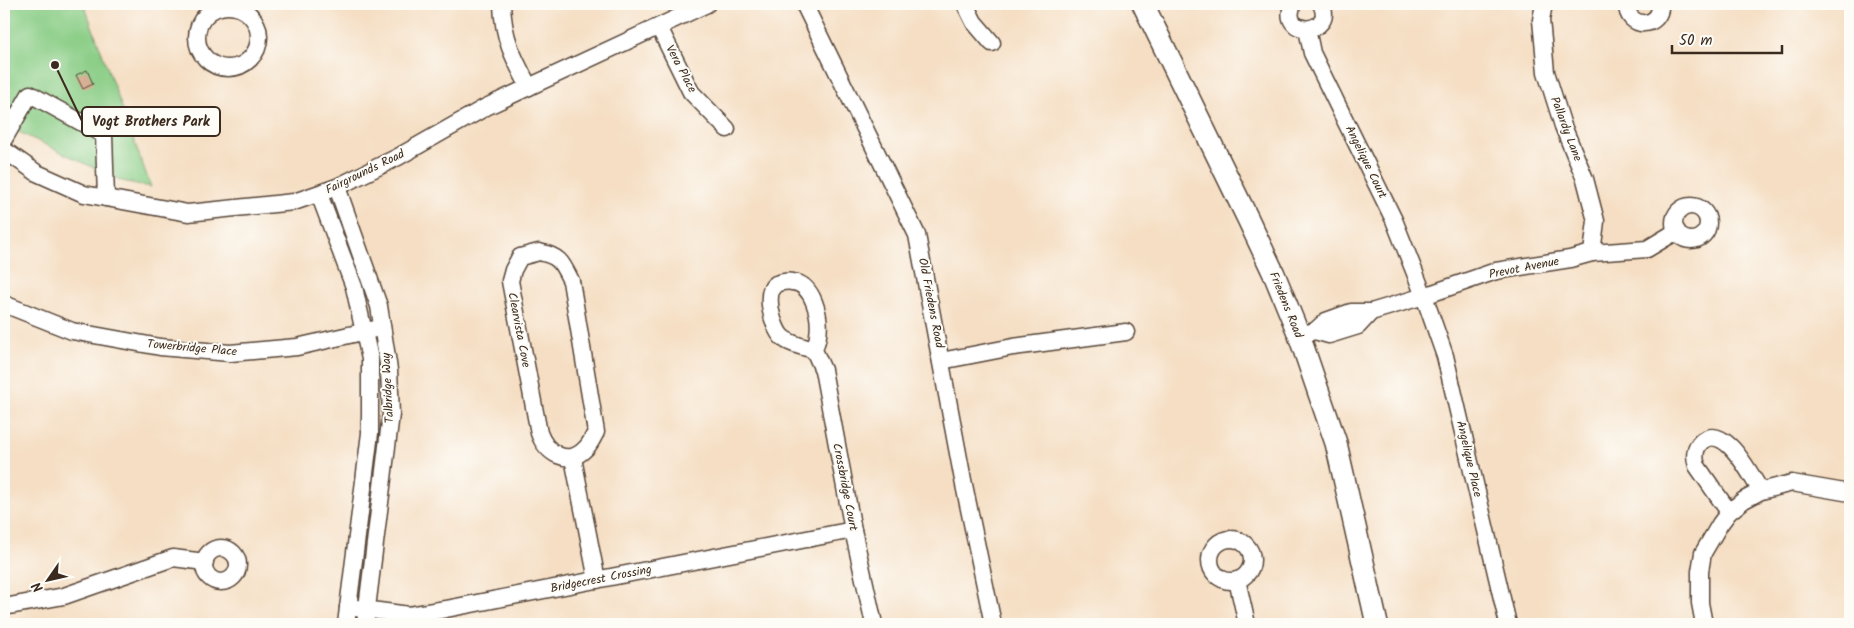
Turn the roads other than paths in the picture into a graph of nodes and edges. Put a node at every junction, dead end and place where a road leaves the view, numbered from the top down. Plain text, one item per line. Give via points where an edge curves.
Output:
1 (502, 4) edge
2 (707, 4) edge
3 (804, 4) edge
4 (965, 4) edge
5 (1143, 4) edge
6 (1293, 4) edge
7 (1321, 4) edge
8 (1544, 4) edge
9 (1627, 4) edge
10 (1660, 4) edge
11 (659, 27) junction
12 (1307, 29) junction
13 (992, 43) dead end
14 (529, 87) junction
15 (727, 129) dead end
16 (4, 139) edge
17 (4, 150) edge
18 (337, 187) junction
19 (319, 194) junction
20 (106, 198) junction
21 (1677, 231) dead end
22 (1592, 253) junction
23 (1424, 296) junction
24 (4, 304) edge
25 (383, 328) junction
26 (364, 331) junction
27 (1126, 332) dead end
28 (1307, 333) junction
29 (814, 350) dead end
30 (941, 361) junction
31 (573, 458) junction
32 (1761, 491) junction
33 (1850, 493) edge
34 (1729, 512) junction
35 (853, 530) junction
36 (205, 562) dead end
37 (596, 580) junction
38 (1237, 580) dead end
39 (4, 607) edge
40 (348, 607) junction
41 (365, 617) edge
42 (346, 624) edge
43 (874, 624) edge
44 (993, 624) edge
45 (1247, 624) edge
46 (1377, 624) edge
47 (1508, 624) edge
48 (1704, 624) edge

1 - 14 street via 505,37
2 - 11 street, Fairgrounds Road
3 - 30 street, Old Friedens Road via 917,236
4 - 13 street via 974,22
5 - 28 main road, Friedens Road via 1274,274
6 - 12 street via 1290,10 1292,20
7 - 12 street via 1322,19
8 - 22 street, Pallardy Lane via 1541,20 1546,72 1563,126 1585,178 1596,221
9 - 10 street via 1629,14 1641,23 1656,18
11 - 14 street, Fairgrounds Road
11 - 15 street, Vera Place via 691,92
12 - 23 street, Angelique Court via 1312,53 1394,220
14 - 18 street, Fairgrounds Road
16 - 20 street via 30,94 104,136
17 - 20 street, Fairgrounds Road via 37,173 84,194
18 - 19 street, Fairgrounds Road
18 - 25 street, Talbridge Way via 379,306
19 - 20 street, Fairgrounds Road via 294,202 188,213
19 - 26 street, Talbridge Way via 354,287
21 - 22 street, Prevot Avenue via 1647,249
22 - 23 street, Prevot Avenue via 1496,271
23 - 28 street, Prevot Avenue via 1371,312 1358,326 1329,335
23 - 47 street, Angelique Place via 1445,356
24 - 26 street, Towerbridge Place via 72,330 160,347 230,353 298,348
25 - 26 street, Towerbridge Place
25 - 41 street, Talbridge Way via 391,414
26 - 40 street, Talbridge Way via 370,359 370,433
27 - 30 street via 1013,347
28 - 46 main road, Friedens Road
29 - 35 street, Crossbridge Court via 823,370
30 - 44 street, Old Friedens Road
31 - 31 street, Clearvista Cove via 585,449 596,432 571,281 561,261 551,254 539,252 520,257 510,281 540,438 560,457
31 - 37 street
32 - 33 street via 1792,483
32 - 34 street
32 - 34 street via 1727,442 1716,437 1703,440 1697,447 1697,466
34 - 48 street via 1703,553 1700,603
35 - 37 street, Bridgecrest Crossing
35 - 43 street, Crossbridge Court
36 - 39 street via 173,558 64,596
37 - 41 street, Bridgecrest Crossing via 409,615
38 - 45 street
40 - 41 street, Bridgecrest Crossing
40 - 42 street, Talbridge Way

